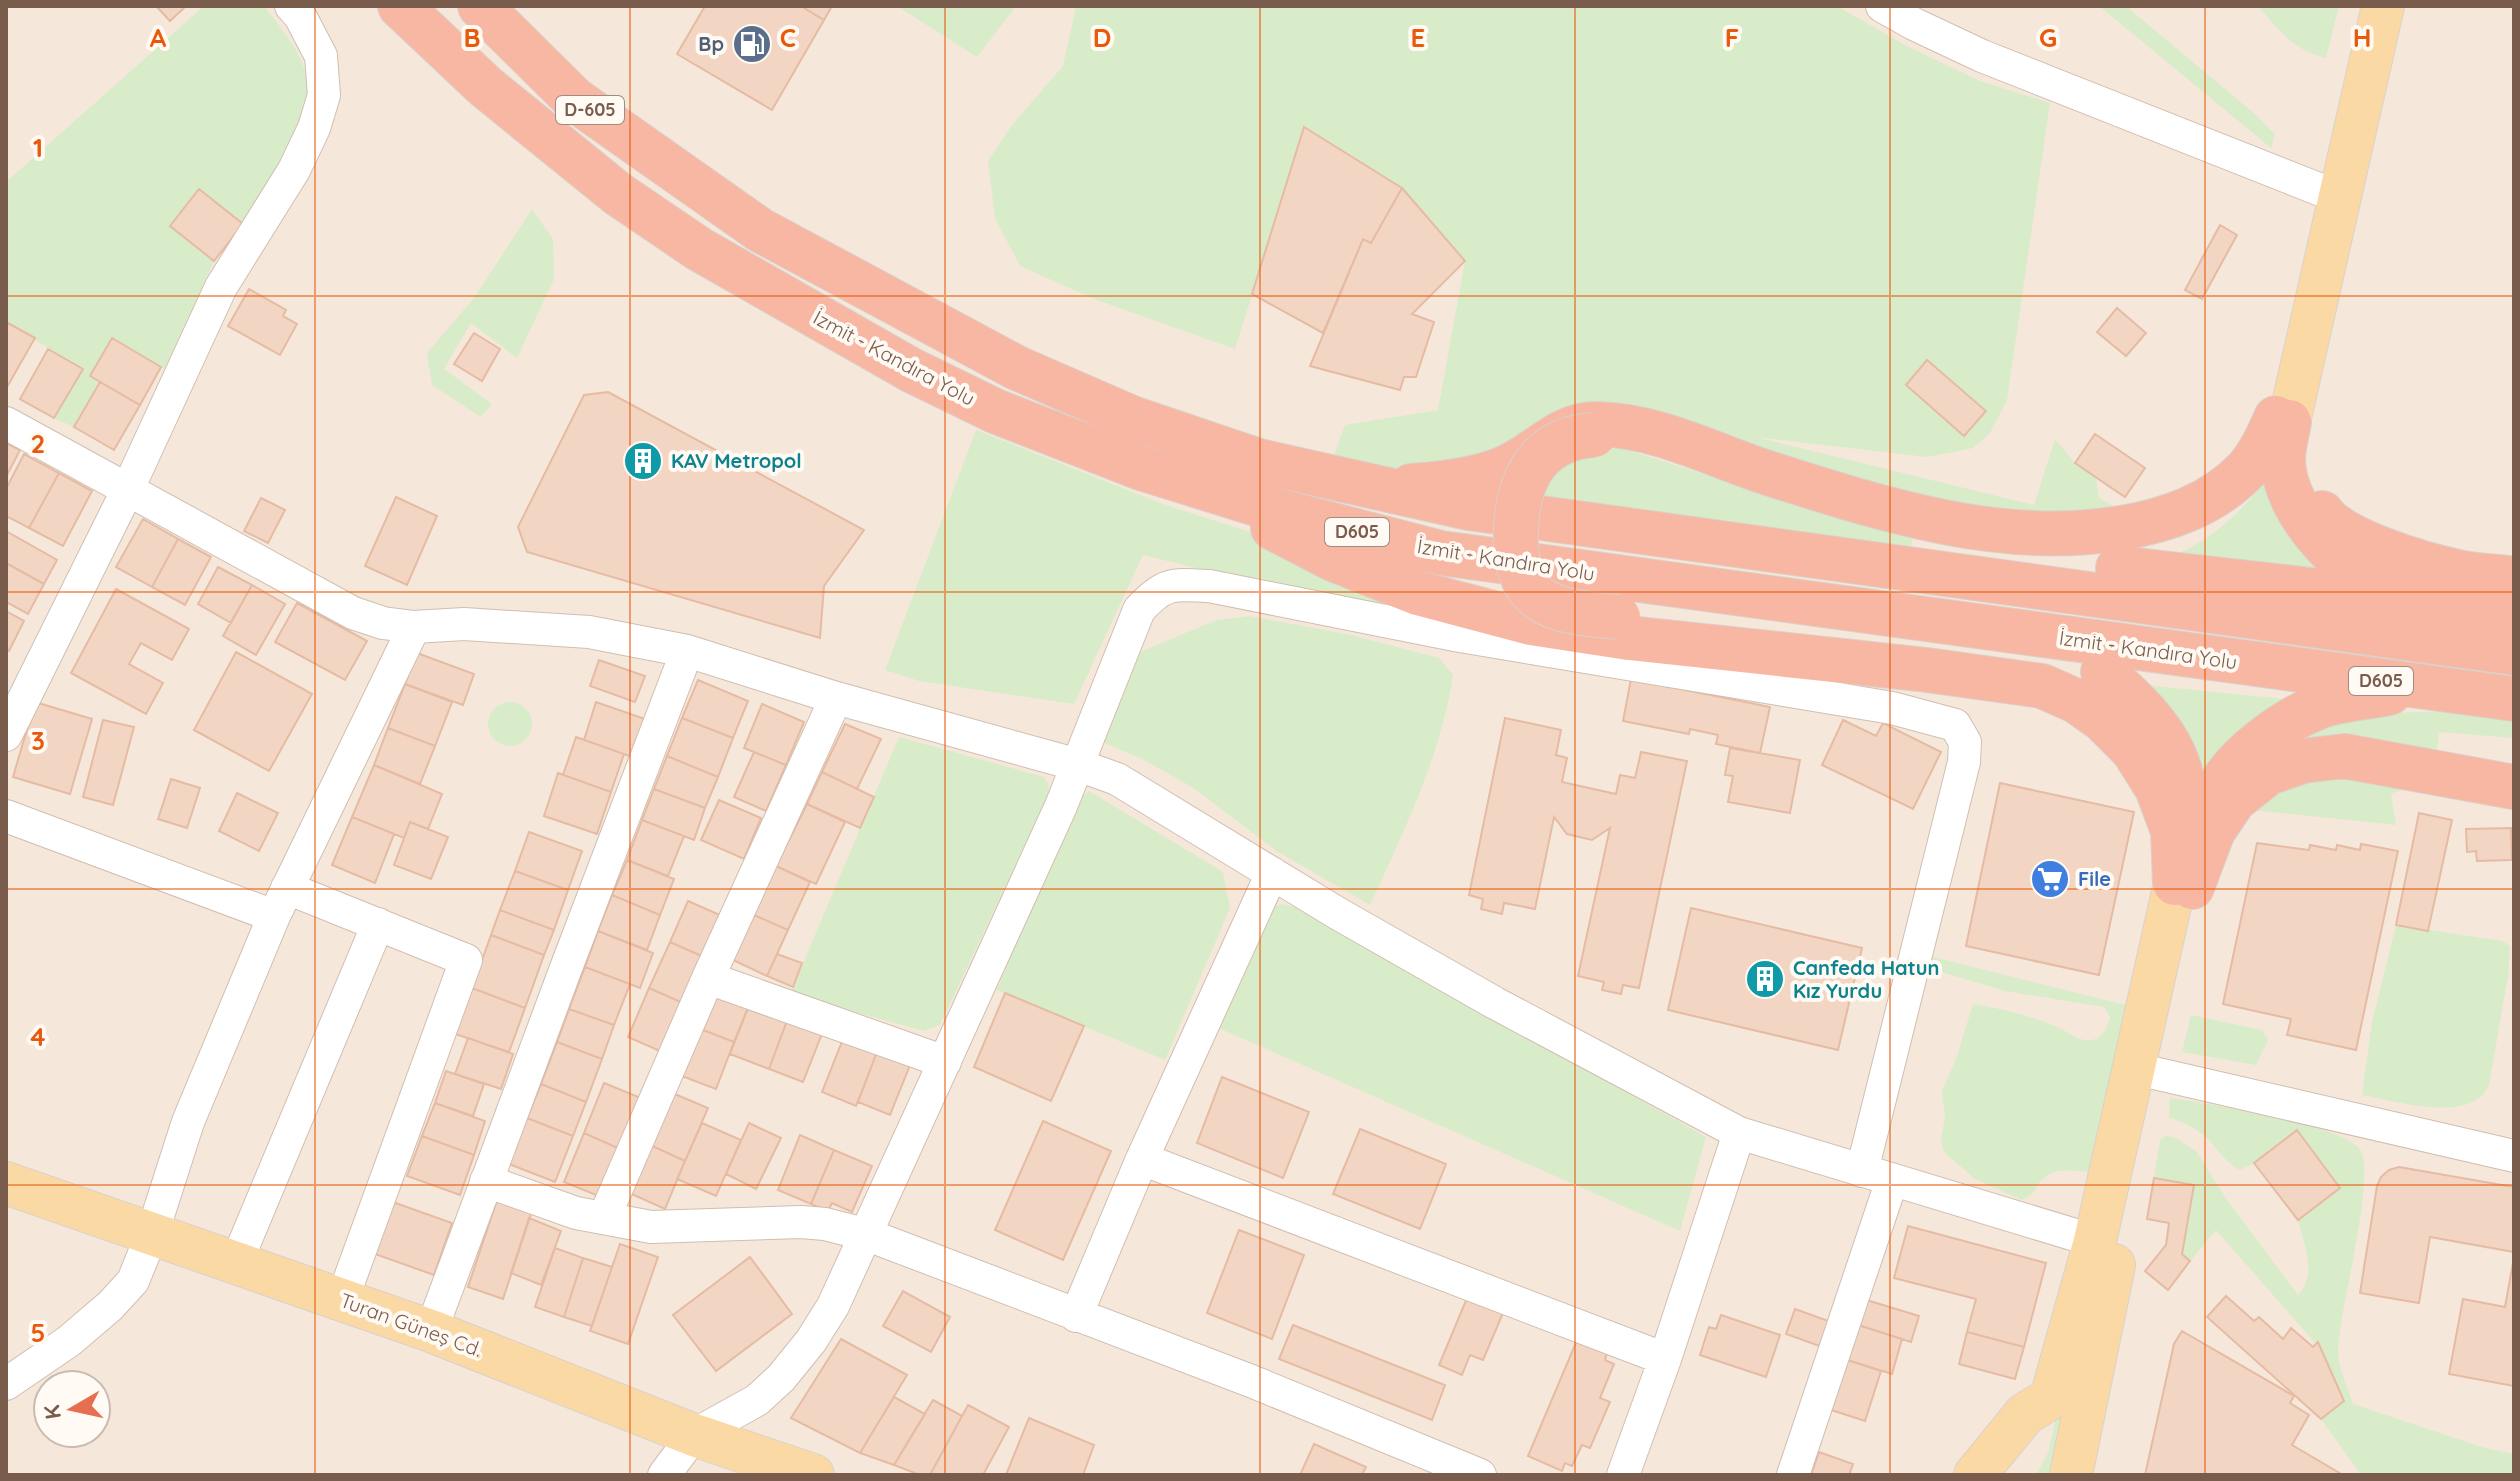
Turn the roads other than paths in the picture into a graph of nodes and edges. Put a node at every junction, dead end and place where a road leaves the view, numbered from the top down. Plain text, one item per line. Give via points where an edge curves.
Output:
1 (291, 6) edge
2 (400, 6) edge
3 (480, 6) edge
4 (1882, 6) edge
5 (2367, 6) edge
6 (2383, 6) edge
7 (553, 142) joint
8 (2326, 192) junction
9 (715, 198) joint
10 (2282, 420) junction
11 (6, 423) edge
12 (1381, 488) junction
13 (1210, 489) junction
14 (127, 491) junction
15 (2094, 565) junction
16 (2514, 579) edge
17 (2406, 601) junction
18 (2514, 620) edge
19 (414, 627) junction
20 (687, 651) junction
21 (2514, 653) edge
22 (2103, 672) junction
23 (2422, 687) junction
24 (836, 698) junction
25 (2358, 699) junction
26 (2514, 699) edge
27 (6, 735) edge
28 (1078, 765) junction
29 (2514, 787) edge
30 (6, 816) edge
31 (1272, 873) junction
32 (2183, 885) junction
33 (280, 902) junction
34 (378, 924) junction
35 (708, 978) junction
36 (945, 1062) junction
37 (2154, 1073) junction
38 (1739, 1133) junction
39 (2514, 1156) edge
40 (1142, 1159) junction
41 (1877, 1176) junction
42 (486, 1181) junction
43 (6, 1183) edge
44 (604, 1218) junction
45 (152, 1234) junction
46 (868, 1235) junction
47 (2095, 1241) junction
48 (236, 1263) junction
49 (342, 1300) junction
50 (1076, 1316) junction
51 (431, 1331) junction
52 (1665, 1359) junction
53 (6, 1384) edge
54 (694, 1435) junction
55 (664, 1475) edge
56 (813, 1475) edge
57 (1480, 1475) edge
58 (1623, 1475) edge
59 (1793, 1475) edge
60 (1975, 1475) edge
61 (2071, 1475) edge

1 - 14 street via 321,56 324,95 314,128 221,287
2 - 7 highway, İzmit - Kandıra Yolu / D-605
3 - 9 highway, D-605 via 574,99
4 - 8 street via 1982,56
5 - 8 main road
6 - 10 main road
7 - 13 highway, İzmit - Kandıra Yolu / D605 via 699,249 911,370 995,411
8 - 10 main road
9 - 12 highway, D605 via 760,230 1042,379 1132,418 1259,461
10 - 12 highway via 2246,469 2210,500 2140,525 2068,534 2031,535 1914,517 1657,435 1598,424 1563,430 1508,467 1447,483
10 - 15 highway via 2256,473 2206,527 2173,545
10 - 16 highway via 2305,490 2326,519 2349,535 2457,572
10 - 17 highway via 2285,475 2318,537 2373,585
11 - 14 street
12 - 21 highway, D605 via 1469,508
13 - 23 highway, İzmit - Kandıra Yolu / D605 via 1441,553
13 - 32 highway via 1333,559 1418,593 1531,623 2042,686 2076,701 2133,750 2157,788 2173,831
14 - 19 street via 353,613
14 - 27 street
15 - 17 highway
15 - 22 highway, bridge via 1889,527 1646,444 1594,435 1577,436 1550,450 1524,480 1517,504 1520,575 1538,598 1558,608
17 - 18 highway
19 - 20 street via 464,624 589,632
19 - 33 street
20 - 24 street
20 - 42 street
22 - 25 highway
22 - 32 highway via 2164,733 2178,765 2186,801
23 - 25 highway
23 - 26 highway, İzmit - Kandıra Yolu / D605
24 - 28 street
24 - 35 street
25 - 32 highway via 2316,708 2240,760 2223,781 2202,826
28 - 31 street via 1117,779
28 - 36 street
28 - 41 street via 1139,610 1156,591 1178,584 1877,705 1955,725 1965,742 1964,762
29 - 32 highway via 2344,756 2303,761 2268,773 2234,800
30 - 33 street
31 - 38 street via 1495,1003
31 - 40 street
32 - 37 main road
32 - 47 main road
33 - 34 street
33 - 45 street via 188,1122
34 - 48 street
34 - 49 street via 466,960
35 - 36 street
35 - 44 street
36 - 46 street
37 - 39 street
37 - 61 main road
38 - 41 street
38 - 52 street
40 - 50 street
40 - 52 street
41 - 47 street
41 - 59 street
42 - 44 street
42 - 51 street
43 - 45 main road, Turan Güneş Cd.
44 - 46 street via 651,1227 801,1222
45 - 48 main road, Turan Güneş Cd.
45 - 53 street via 133,1281 110,1306
46 - 50 street
46 - 54 street via 833,1306 781,1378 757,1400
47 - 60 main road via 2051,1398 2025,1414
48 - 49 main road, Turan Güneş Cd.
49 - 51 main road, Turan Güneş Cd.
50 - 57 street
51 - 54 main road, Turan Güneş Cd.
52 - 58 street
54 - 55 street
54 - 56 main road, Turan Güneş Cd.

